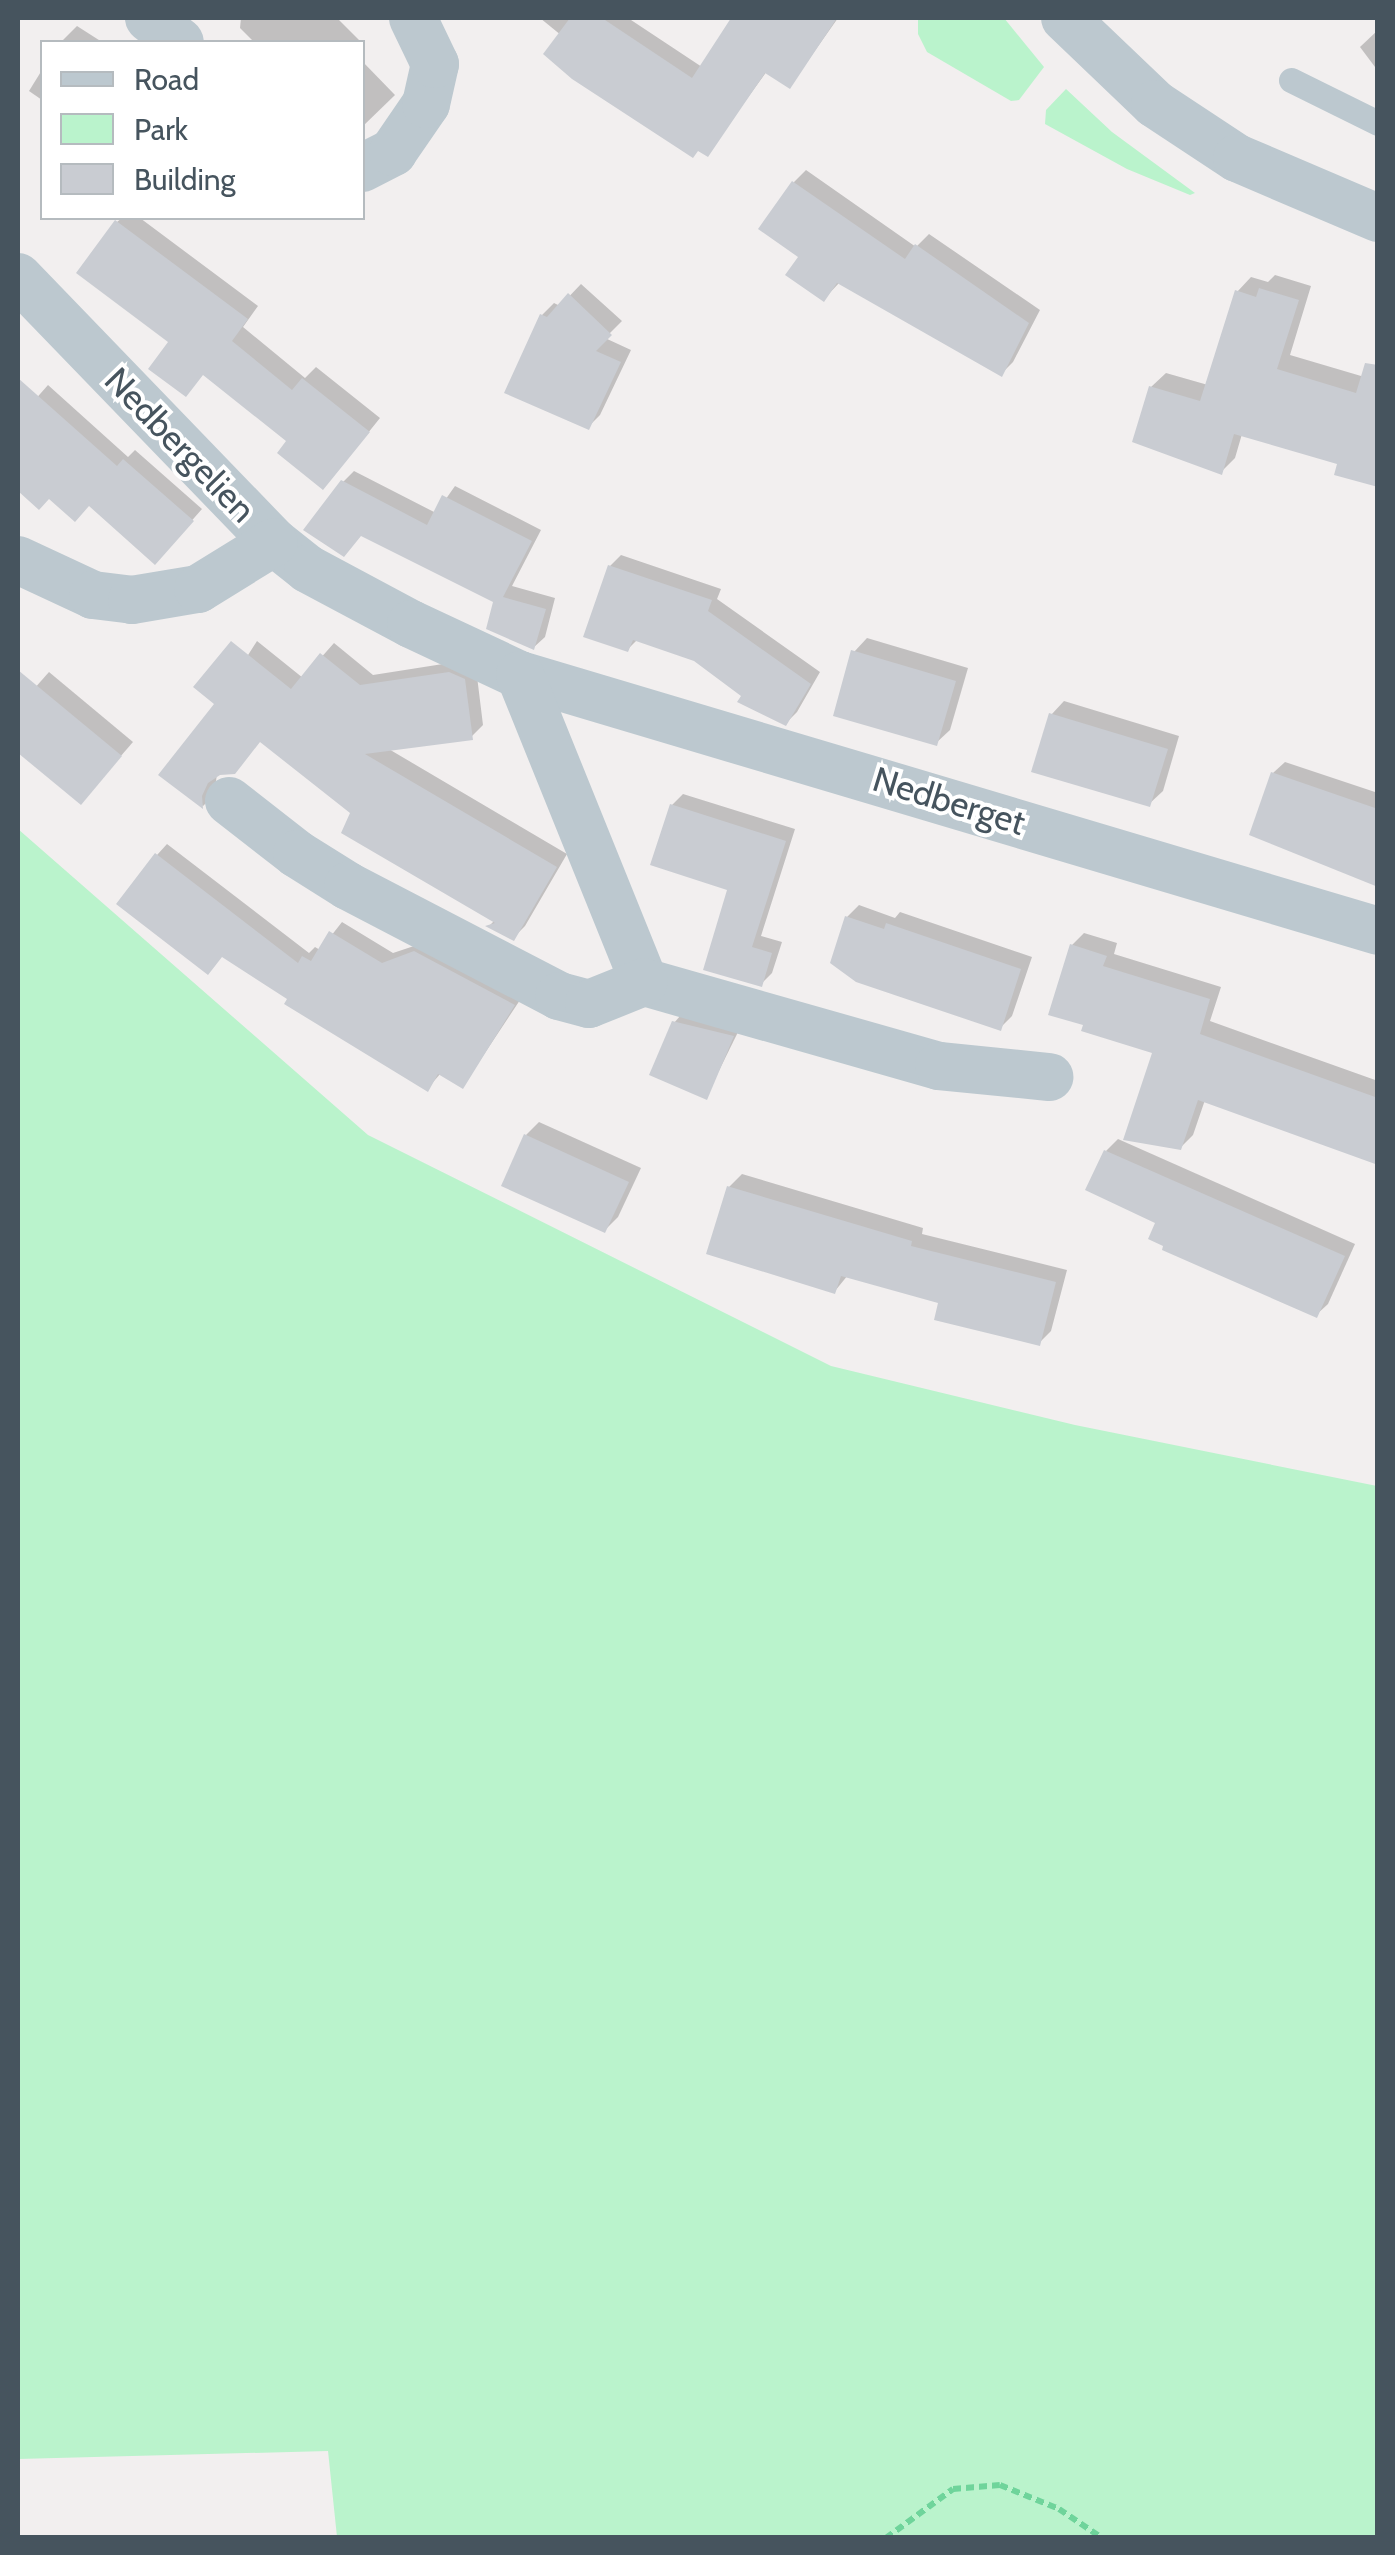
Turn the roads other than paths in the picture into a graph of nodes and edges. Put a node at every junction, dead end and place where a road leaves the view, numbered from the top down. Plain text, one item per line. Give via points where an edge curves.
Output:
1 (149, 18) edge
2 (413, 18) edge
3 (1065, 18) edge
4 (177, 40) edge
5 (1292, 80) dead end
6 (1378, 124) edge
7 (365, 166) edge
8 (1378, 218) edge
9 (18, 277) edge
10 (274, 542) junction
11 (18, 560) edge
12 (520, 675) junction
13 (229, 801) dead end
14 (1378, 931) edge
15 (644, 982) junction
16 (1049, 1077) dead end

1 - 4 street
2 - 7 street via 435,64 426,104 393,152
3 - 8 street via 1156,104 1237,158
5 - 6 lane
9 - 10 street, Nedbergelien
10 - 11 street, Nedbergelien via 198,589 132,600 93,595
10 - 12 street, Nedberget via 308,569
12 - 14 street, Nedberget
12 - 15 street
13 - 15 street via 348,886 558,996 590,1004
15 - 16 street via 939,1066

